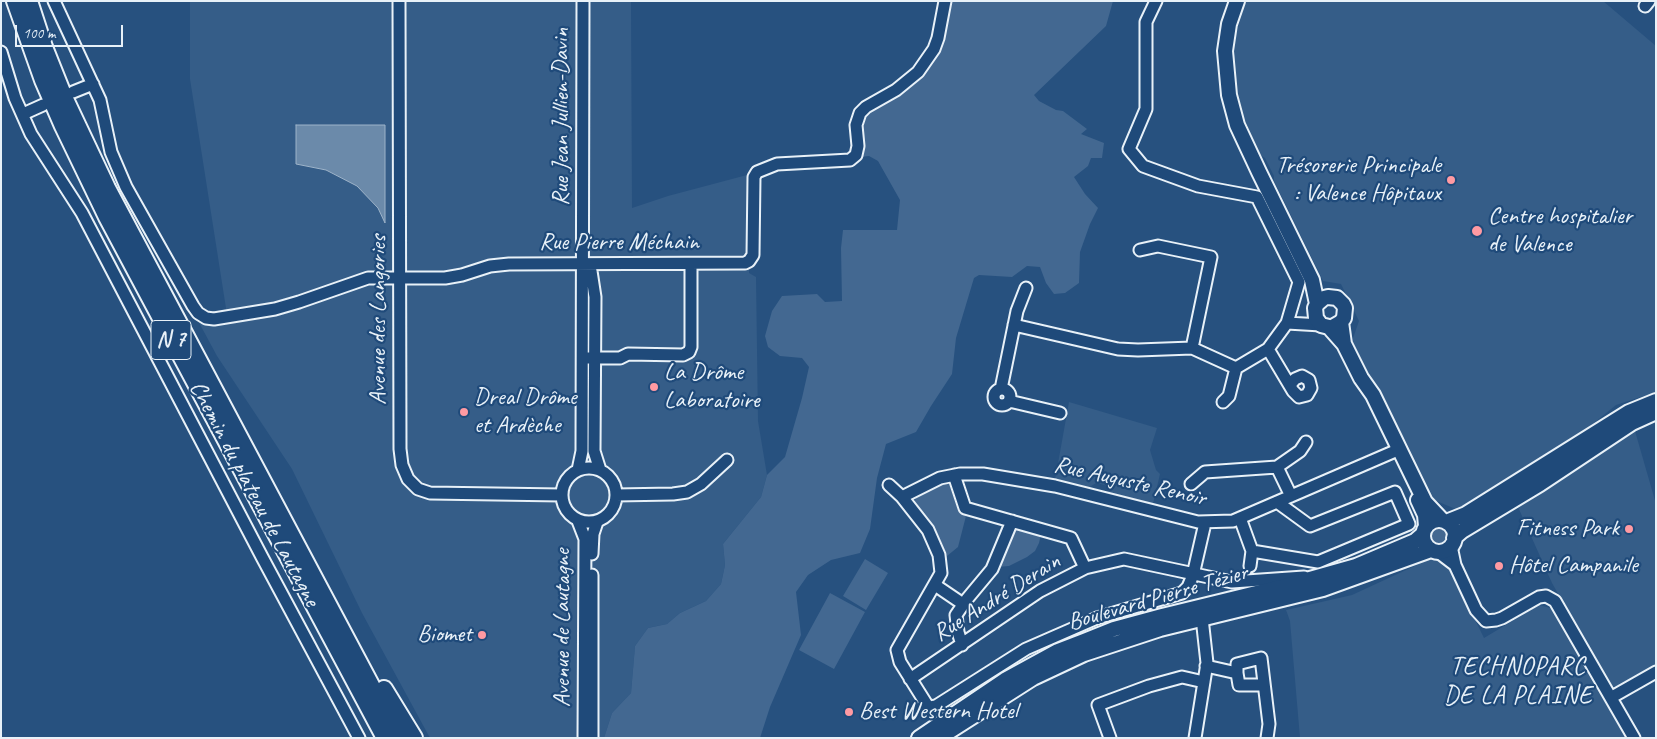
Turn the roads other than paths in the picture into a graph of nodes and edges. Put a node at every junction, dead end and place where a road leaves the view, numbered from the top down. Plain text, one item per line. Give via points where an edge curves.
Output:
1 (15, 1) edge
2 (29, 1) edge
3 (54, 1) edge
4 (399, 1) edge
5 (583, 1) edge
6 (945, 1) edge
7 (1156, 1) edge
8 (1237, 1) edge
9 (1, 52) edge
10 (92, 84) junction
11 (73, 92) dead end
12 (42, 105) dead end
13 (23, 114) junction
14 (1264, 183) junction
15 (1257, 197) junction
16 (1140, 250) dead end
17 (585, 264) junction
18 (691, 264) junction
19 (400, 278) junction
20 (1026, 288) dead end
21 (1325, 315) junction
22 (1014, 324) junction
23 (1292, 324) junction
24 (1192, 348) junction
25 (1268, 349) junction
26 (588, 358) junction
27 (1236, 368) junction
28 (1290, 384) dead end
29 (1223, 402) dead end
30 (1654, 405) edge
31 (1060, 413) dead end
32 (1306, 442) dead end
33 (1396, 451) junction
34 (727, 460) dead end
35 (1277, 467) junction
36 (578, 470) junction
37 (600, 470) junction
38 (954, 475) junction
39 (1191, 484) dead end
40 (889, 485) dead end
41 (561, 495) junction
42 (616, 495) junction
43 (1291, 496) junction
44 (902, 497) junction
45 (1276, 502) junction
46 (1240, 518) junction
47 (578, 521) junction
48 (1012, 521) junction
49 (1444, 521) junction
50 (597, 522) junction
51 (1205, 523) junction
52 (1424, 530) junction
53 (292, 536) junction
54 (1453, 542) junction
55 (1252, 551) junction
56 (1434, 551) junction
57 (1455, 565) junction
58 (1250, 566) dead end
59 (1085, 568) junction
60 (1193, 575) junction
61 (1318, 578) junction
62 (934, 586) junction
63 (963, 604) junction
64 (1202, 618) junction
65 (333, 639) junction
66 (962, 645) junction
67 (1206, 666) junction
68 (1656, 672) edge
69 (1237, 673) junction
70 (910, 679) junction
71 (1204, 682) junction
72 (1264, 685) junction
73 (1612, 697) junction
74 (359, 738) edge
75 (376, 738) edge
76 (385, 738) edge
77 (399, 738) edge
78 (414, 738) edge
79 (584, 738) edge
80 (592, 738) edge
81 (919, 738) edge
82 (939, 738) edge
83 (1110, 738) edge
84 (1195, 738) edge
85 (1267, 738) edge
86 (1634, 738) edge

1 - 65 highway, N 7 via 43,80 103,209
2 - 53 highway, N 7 via 64,98 107,188
3 - 10 street
4 - 19 street, Avenue des Langories
5 - 17 street, Rue Jean Jullien-Davin
6 - 18 street, Rue Pierre Méchain via 934,50 918,72 860,113 856,125 856,155 850,160 776,164 757,172 754,178 751,258 745,264
7 - 15 street via 1146,22 1146,109 1129,149 1143,166 1198,186
8 - 14 main road via 1229,24 1226,51 1229,95 1237,125
9 - 13 street, Chemin du plateau de Lautagne
10 - 11 street
10 - 19 street via 100,100 111,152 126,187 198,313 214,319 246,314 299,302 368,278
12 - 13 street
13 - 74 street, Chemin du plateau de Lautagne via 31,134 82,213
14 - 15 street
14 - 21 main road via 1312,280
15 - 23 street via 1299,282
16 - 24 street via 1158,246 1211,257
17 - 18 street, Rue Pierre Méchain
17 - 19 street, Rue Pierre Méchain via 509,264 445,278
17 - 26 street
18 - 26 street via 689,352 682,356 628,354 620,358
19 - 41 street, Avenue des Langories via 400,449 408,479 418,489 430,493
20 - 22 street
21 - 23 street
21 - 33 main road via 1373,395
22 - 24 street via 1118,348
22 - 31 street via 1001,389 1007,390 1009,400
23 - 25 street
24 - 27 street
25 - 27 street
25 - 28 street
26 - 36 street
26 - 37 street via 594,451
27 - 29 street via 1229,396
30 - 49 main road via 1623,416 1466,514
30 - 54 main road via 1540,484 1462,531
32 - 35 street via 1300,451
33 - 43 street, Rue Auguste Renoir
33 - 49 main road via 1425,502
33 - 52 main road via 1425,515
34 - 42 street via 687,492
35 - 39 street via 1205,472
35 - 43 street
36 - 37 street
36 - 41 street via 564,483
37 - 42 street via 609,478
38 - 44 street, Rue Auguste Renoir via 940,478
38 - 48 street via 965,508
38 - 51 street, Rue Auguste Renoir via 984,474 1054,486
40 - 44 street
41 - 47 street via 566,510
42 - 50 street via 611,511
43 - 45 street, Rue Auguste Renoir
44 - 62 street via 928,530 939,555 941,574
45 - 46 street, Rue Auguste Renoir
45 - 55 street via 1310,526 1395,492 1409,524 1318,562
46 - 51 street, Rue Auguste Renoir
46 - 55 street
47 - 50 street
47 - 79 street, Avenue de Lautagne via 584,539
48 - 59 street via 1071,538
48 - 63 street via 992,569
49 - 52 main road via 1430,522
49 - 54 main road via 1453,528
50 - 80 street, Avenue de Lautagne via 592,540
51 - 60 street
52 - 56 main road via 1423,540
52 - 61 main road, Boulevard Pierre Tézier via 1415,541
53 - 77 highway, N 7
53 - 78 highway
54 - 56 main road via 1448,549
54 - 57 street
55 - 58 street
56 - 57 street
56 - 64 main road, Boulevard Pierre Tézier via 1323,589
57 - 73 street via 1476,610 1486,621 1502,618 1539,597 1546,596 1555,601
59 - 60 street, Rue André Derain via 1124,559
59 - 66 street, Rue André Derain via 1040,591
60 - 61 street, Rue André Derain via 1232,582
60 - 70 street via 1182,593 1097,618 1026,649 936,706 927,705
61 - 81 main road, Boulevard Pierre Tézier via 1162,616 1084,641 1005,680
62 - 63 street
62 - 70 street via 897,650
63 - 66 street via 956,615
64 - 67 street
64 - 82 main road, Boulevard Pierre Tézier via 1119,642 1063,663 1024,683
65 - 75 highway
65 - 76 highway, N 7
66 - 70 street, Rue André Derain
67 - 69 street
67 - 71 street
68 - 73 street
69 - 72 street via 1239,686
69 - 72 street via 1237,664 1261,658
71 - 83 street via 1182,677 1098,705
71 - 84 street
72 - 85 street via 1269,724
73 - 86 street

